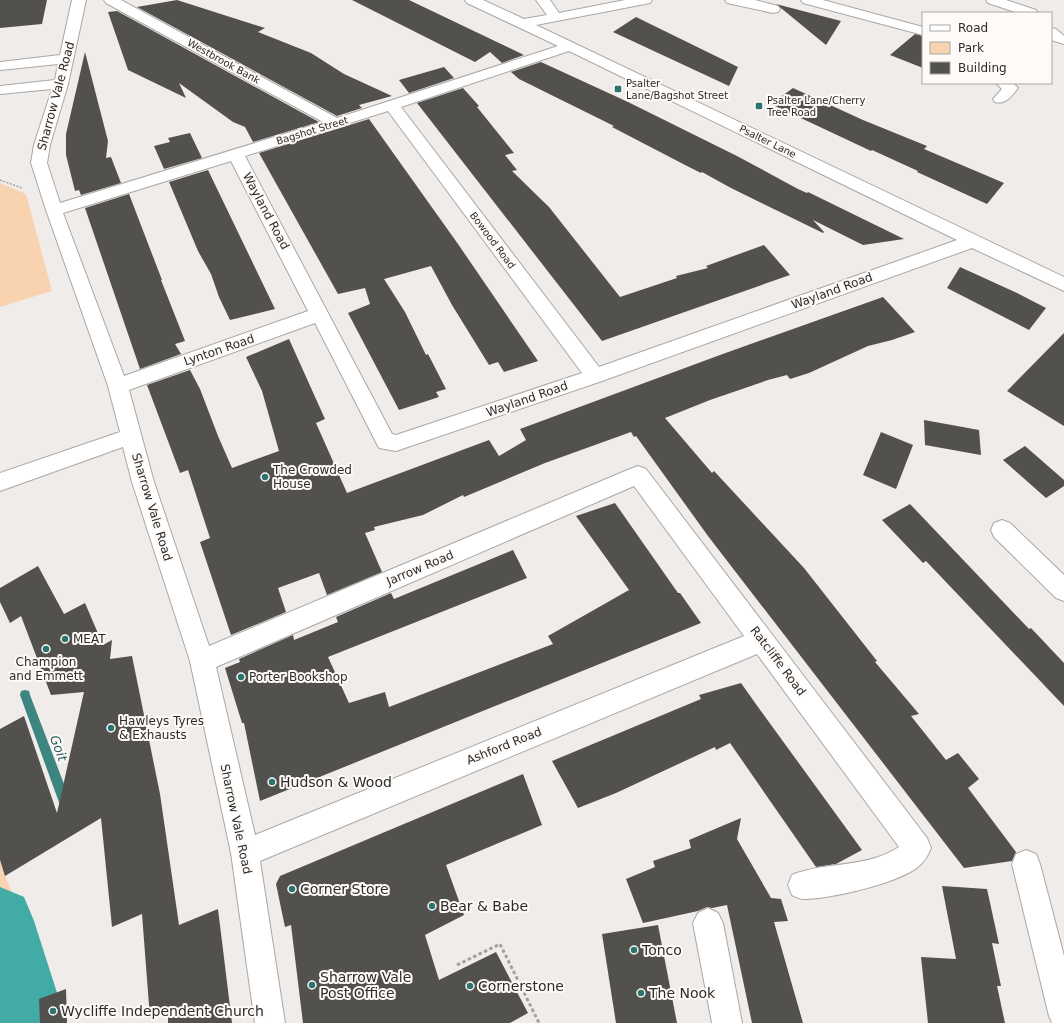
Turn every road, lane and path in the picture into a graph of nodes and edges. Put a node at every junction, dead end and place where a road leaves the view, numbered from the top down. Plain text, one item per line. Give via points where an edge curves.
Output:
1 (79, 0) edge
2 (111, 0) edge
3 (472, 0) edge
4 (543, 0) edge
5 (645, 0) edge
6 (732, 0) edge
7 (808, 0) edge
8 (993, 0) edge
9 (773, 9) dead end
10 (1028, 12) edge
11 (556, 18) junction
12 (521, 24) junction
13 (922, 31) edge
14 (1052, 33) edge
15 (1064, 40) edge
16 (569, 47) junction
17 (67, 60) junction
18 (0, 66) edge
19 (61, 84) junction
20 (1005, 84) edge
21 (0, 90) edge
22 (1000, 99) dead end
23 (391, 104) junction
24 (336, 123) junction
25 (235, 153) junction
26 (0, 180) edge
27 (5, 182) dead end
28 (54, 210) junction
29 (973, 241) junction
30 (1064, 285) edge
31 (320, 314) junction
32 (595, 376) junction
33 (118, 386) junction
34 (131, 436) junction
35 (638, 475) joint
36 (0, 482) edge
37 (1002, 530) dead end
38 (1064, 590) edge
39 (762, 640) junction
40 (202, 661) junction
41 (245, 853) junction
42 (1026, 864) dead end
43 (802, 885) dead end
44 (708, 923) dead end
45 (457, 965) dead end
46 (1064, 1016) edge
47 (270, 1023) edge
48 (539, 1023) edge
49 (727, 1023) edge

1 - 17 street, Sharrow Vale Road
2 - 24 street, Westbrook Bank
3 - 12 street, Psalter Lane
4 - 11 street
5 - 11 street
6 - 9 street
7 - 13 street
8 - 10 street
11 - 12 street
12 - 16 street, Psalter Lane
14 - 15 street
16 - 23 street, Bagshot Street
16 - 29 street, Psalter Lane
17 - 18 street
17 - 19 street, Sharrow Vale Road
19 - 21 street
19 - 28 street, Sharrow Vale Road via 39,163
20 - 22 street via 1011,88
23 - 24 street, Bagshot Street
23 - 32 street, Bowood Road
24 - 25 street, Bagshot Street
25 - 28 street, Bagshot Street
25 - 31 street, Wayland Road
26 - 27 path
28 - 33 street, Sharrow Vale Road
29 - 30 street, Psalter Lane
29 - 32 street, Wayland Road
31 - 32 street, Wayland Road via 386,442 396,443
31 - 33 street, Lynton Road
33 - 34 street, Sharrow Vale Road
34 - 36 street
34 - 40 street, Sharrow Vale Road via 143,482
35 - 39 street, Ratcliffe Road
35 - 40 street, Jarrow Road
37 - 38 street
39 - 41 street, Ashford Road
39 - 43 street, Ratcliffe Road via 916,848 912,855 887,868 840,880
40 - 41 street, Sharrow Vale Road
41 - 47 street, Sharrow Vale Road
42 - 46 street
44 - 49 street
45 - 48 path via 500,944

